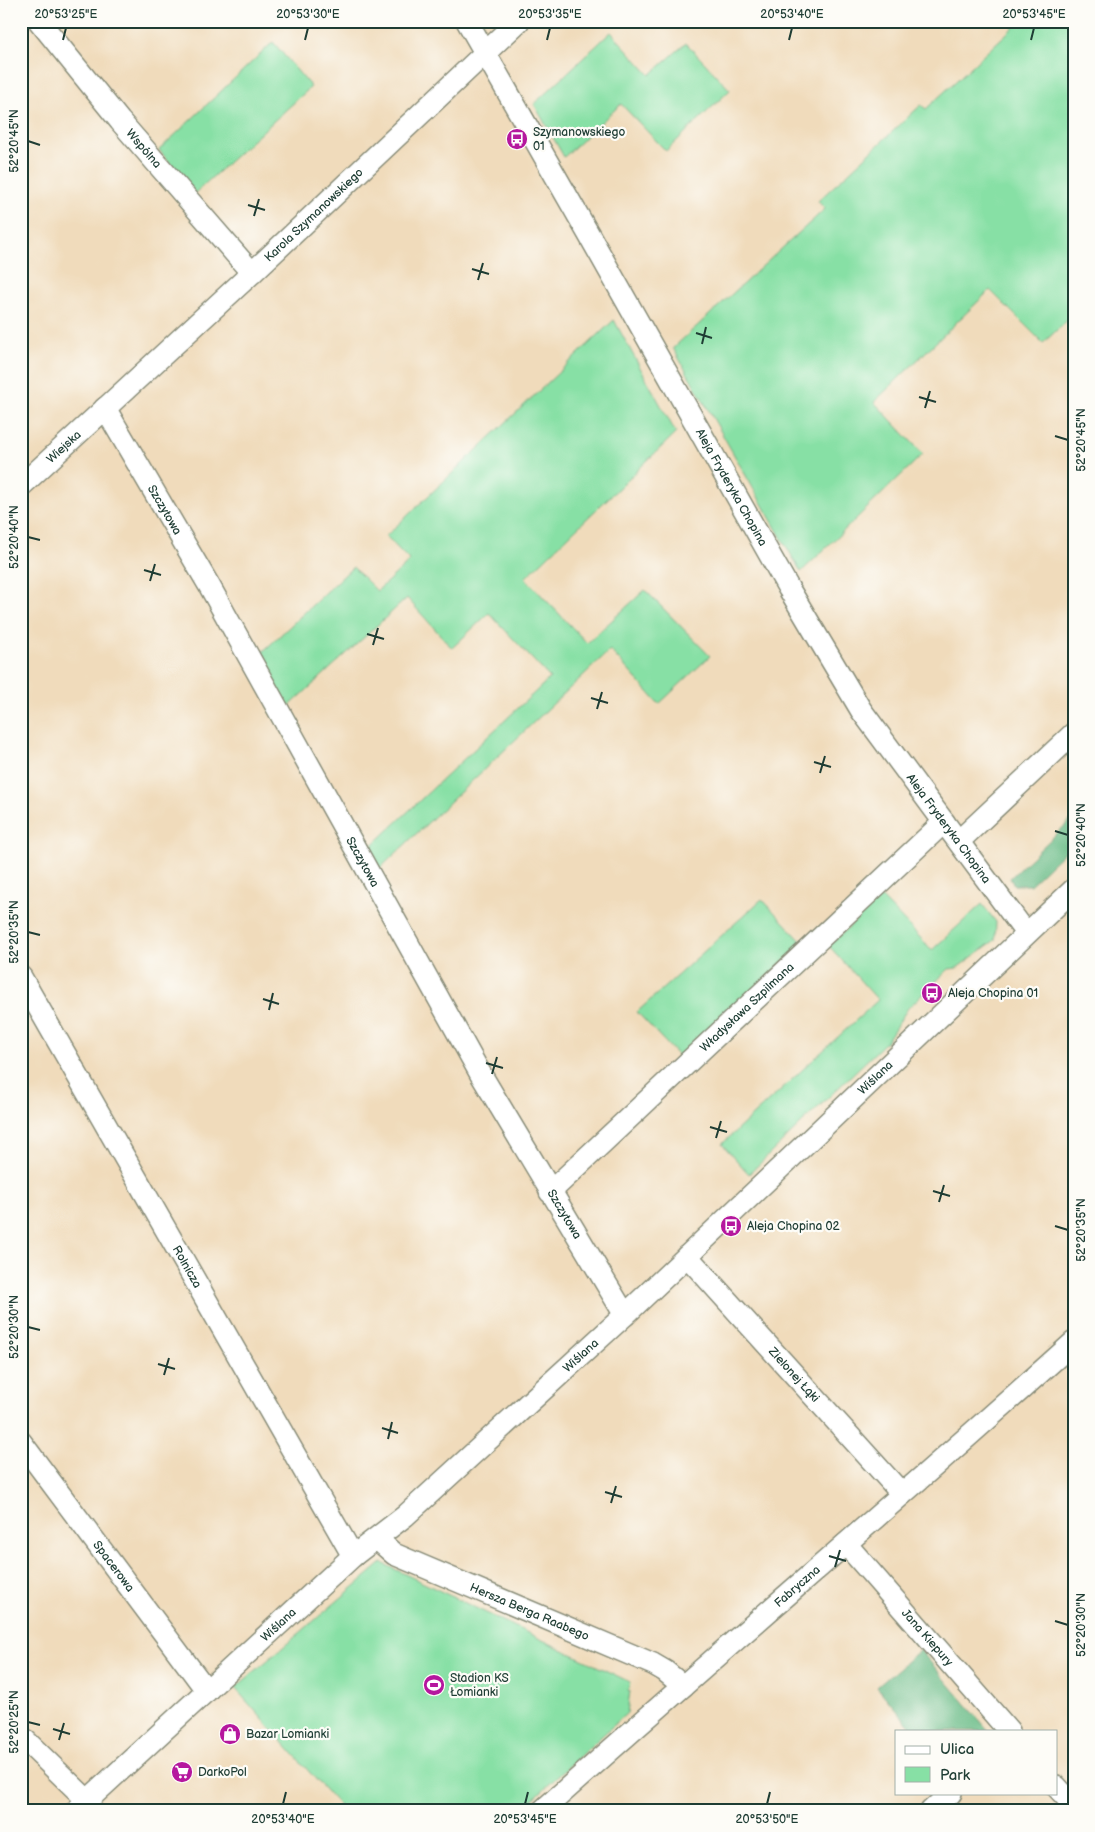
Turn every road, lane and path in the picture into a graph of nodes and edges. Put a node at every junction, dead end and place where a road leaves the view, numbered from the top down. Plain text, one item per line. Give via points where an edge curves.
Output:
1 (39, 21) edge
2 (467, 21) edge
3 (519, 21) edge
4 (485, 53) junction
5 (252, 273) junction
6 (105, 408) junction
7 (21, 486) edge
8 (1074, 733) edge
9 (944, 822) junction
10 (958, 841) junction
11 (1074, 889) edge
12 (1026, 933) junction
13 (21, 977) edge
14 (550, 1192) junction
15 (686, 1256) junction
16 (624, 1315) junction
17 (1074, 1342) edge
18 (21, 1442) edge
19 (902, 1494) junction
20 (377, 1539) junction
21 (846, 1544) junction
22 (353, 1556) junction
23 (683, 1686) junction
24 (206, 1691) junction
25 (1008, 1730) edge
26 (21, 1736) edge
27 (1058, 1788) edge
28 (950, 1794) edge
29 (82, 1805) edge
30 (1074, 1806) edge
31 (542, 1811) edge
32 (931, 1811) edge

1 - 5 street, Wspólna via 120,121
2 - 4 street, Aleja Fryderyka Chopina
3 - 4 street, Karola Szymanowskiego
4 - 5 street, Karola Szymanowskiego
4 - 9 street, Aleja Fryderyka Chopina via 861,710
5 - 6 street, Karola Szymanowskiego
6 - 7 street, Wiejska
6 - 14 street, Szczytowa via 210,587 440,1004
8 - 10 street
9 - 10 street, Aleja Fryderyka Chopina
9 - 14 street, Władysława Szpilmana
10 - 12 street, Aleja Fryderyka Chopina
11 - 12 street, Wiślana
12 - 15 street, Wiślana
13 - 22 street, Rolnicza
14 - 16 street, Szczytowa
15 - 16 street, Wiślana
15 - 19 street, Zielonej Łąki
16 - 20 street, Wiślana
17 - 19 street, Fabryczna
18 - 24 street, Spacerowa
19 - 21 street, Fabryczna
20 - 22 street, Wiślana
20 - 23 street, Hersza Berga Raabego via 394,1554 653,1664
21 - 23 street, Fabryczna
21 - 25 street, Jana Kiepury
22 - 24 street, Wiślana
23 - 31 street, Fabryczna
24 - 29 street, Wiślana
26 - 29 street
27 - 30 street
28 - 32 street

